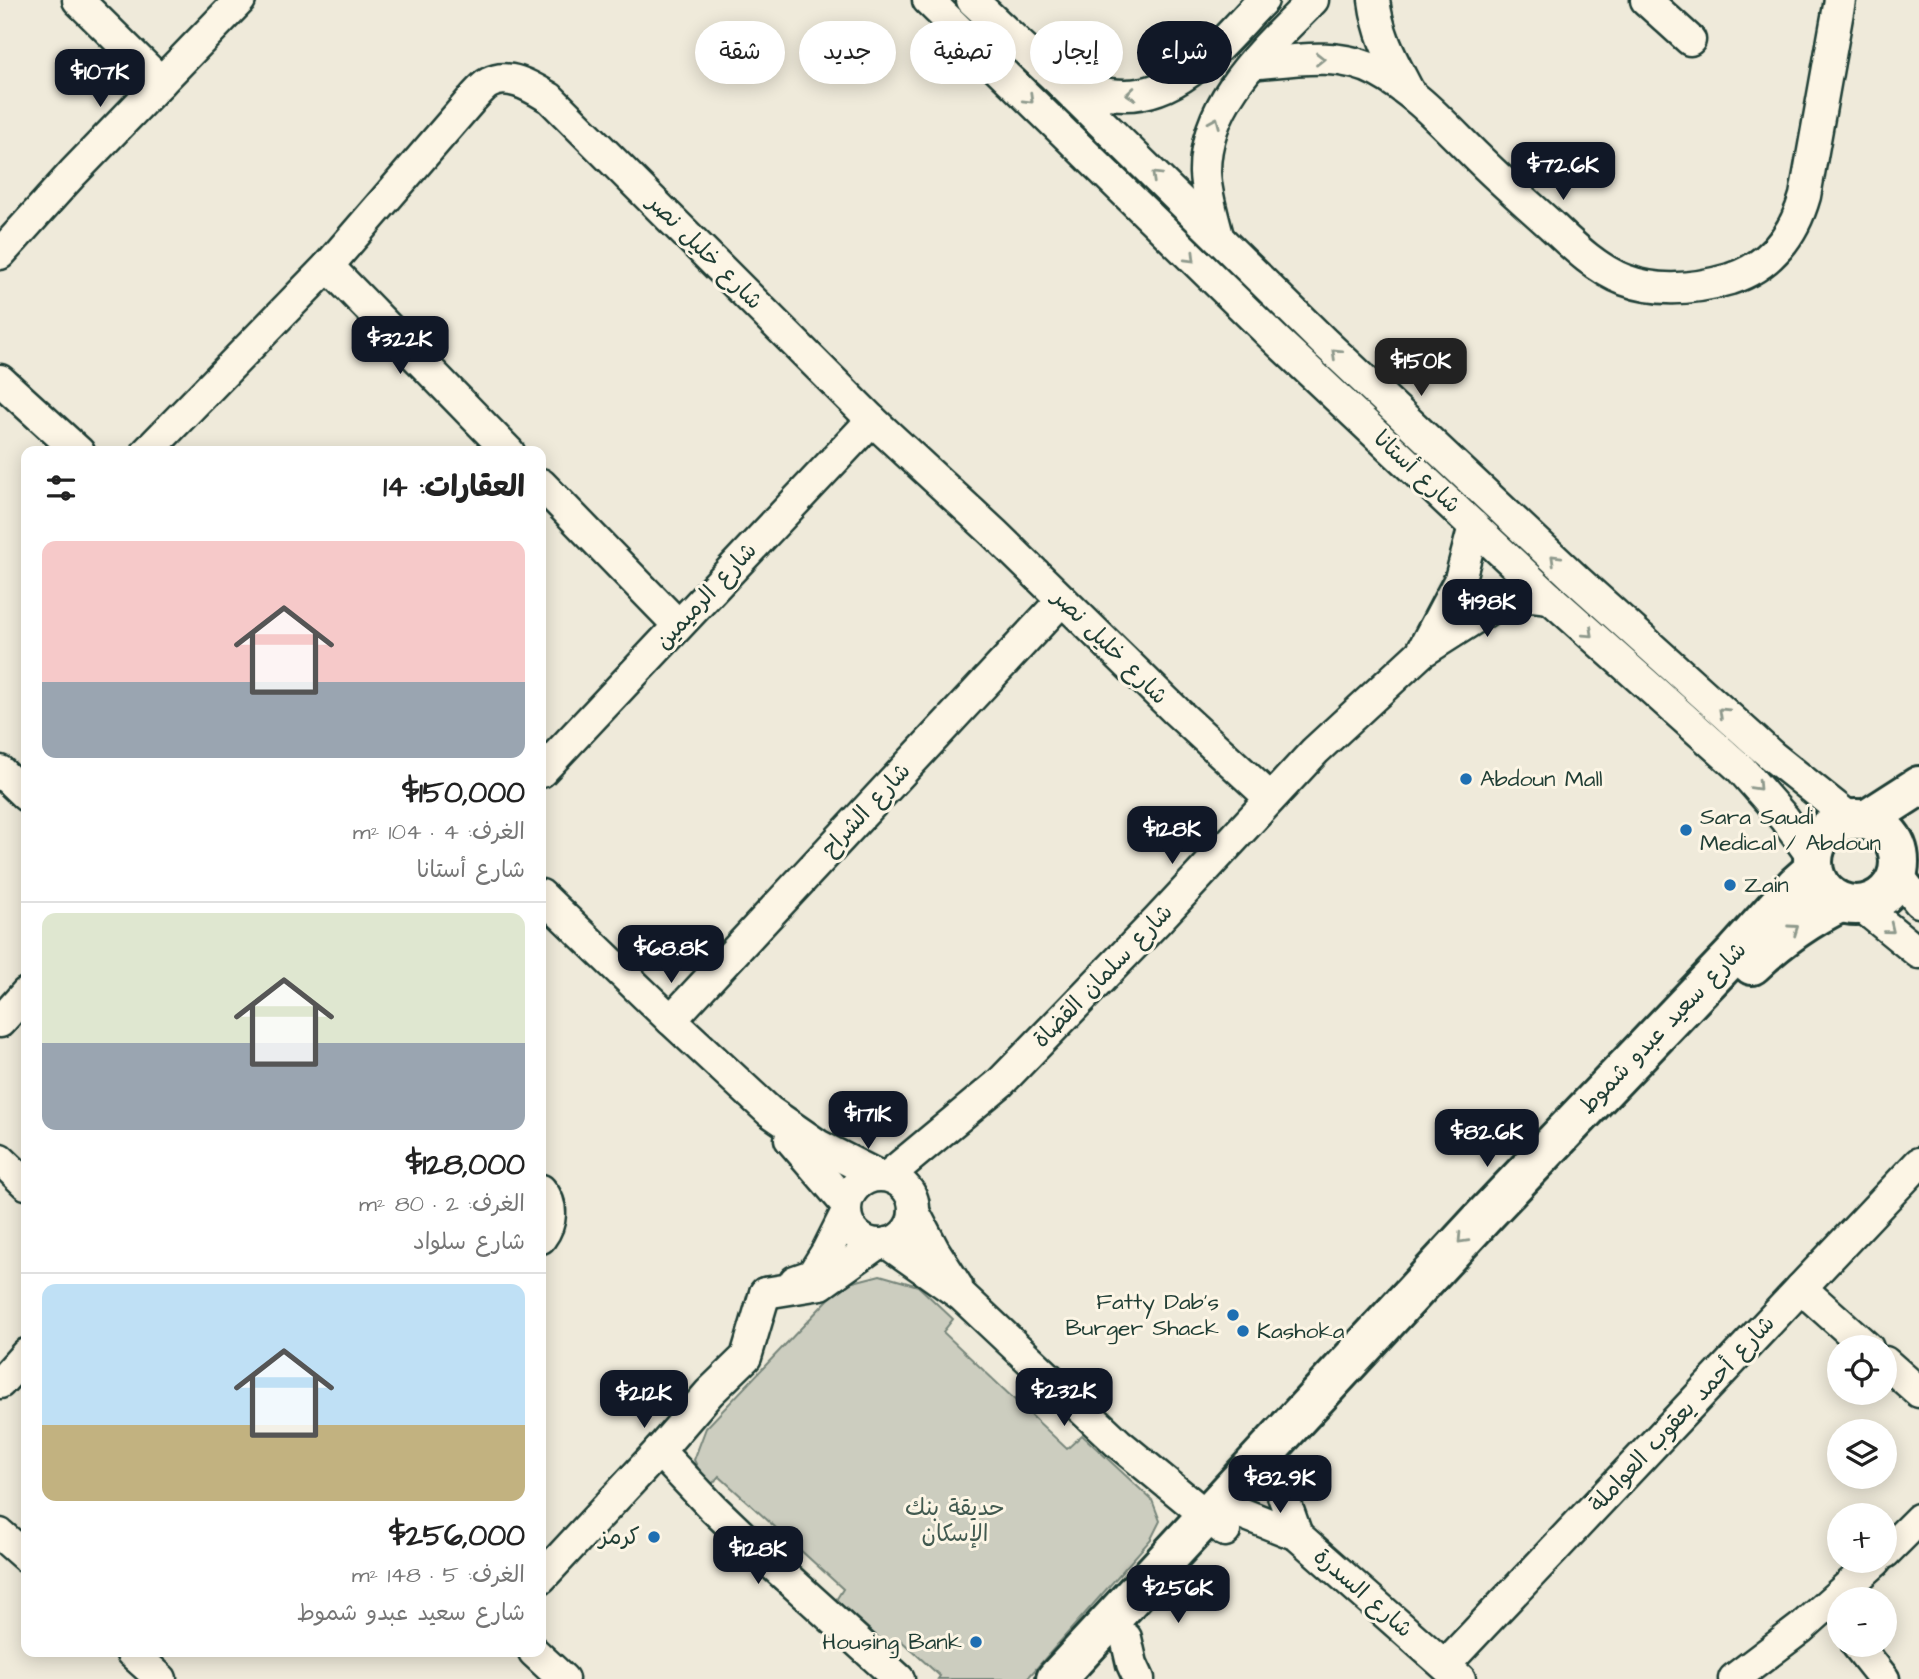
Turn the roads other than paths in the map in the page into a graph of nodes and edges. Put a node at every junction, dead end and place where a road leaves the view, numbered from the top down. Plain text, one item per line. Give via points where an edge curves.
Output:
1 (78, 0) edge
2 (240, 0) edge
3 (928, 0) edge
4 (972, 0) edge
5 (1263, 0) edge
6 (1374, 0) edge
7 (1646, 0) edge
8 (1840, 0) edge
9 (1305, 3) edge
10 (1690, 40) dead end
11 (1030, 54) edge
12 (1252, 64) junction
13 (161, 82) junction
14 (1062, 84) joint
15 (1408, 90) junction
16 (1218, 236) junction
17 (0, 254) edge
18 (328, 266) junction
19 (0, 380) edge
20 (872, 420) junction
21 (72, 446) edge
22 (153, 446) edge
23 (503, 446) edge
24 (546, 489) edge
25 (1474, 526) junction
26 (1550, 598) junction
27 (1062, 600) junction
28 (678, 625) junction
29 (1422, 652) junction
30 (546, 767) edge
31 (0, 771) edge
32 (1919, 786) edge
33 (21, 791) edge
34 (1270, 798) junction
35 (1858, 819) junction
36 (1813, 864) junction
37 (1909, 869) edge
38 (546, 899) edge
39 (1850, 904) junction
40 (1919, 953) edge
41 (21, 999) edge
42 (671, 1020) junction
43 (0, 1022) edge
44 (769, 1111) junction
45 (959, 1119) junction
46 (0, 1159) edge
47 (1919, 1163) edge
48 (883, 1176) junction
49 (21, 1179) edge
50 (546, 1200) edge
51 (846, 1208) junction
52 (914, 1208) junction
53 (546, 1230) edge
54 (882, 1244) junction
55 (1801, 1288) junction
56 (765, 1293) junction
57 (962, 1296) junction
58 (1853, 1335) edge
59 (21, 1360) edge
60 (1897, 1373) edge
61 (0, 1383) edge
62 (1919, 1392) edge
63 (659, 1451) junction
64 (1276, 1476) junction
65 (1224, 1519) junction
66 (1919, 1519) edge
67 (0, 1534) edge
68 (1297, 1535) junction
69 (1897, 1541) edge
70 (21, 1553) edge
71 (546, 1573) edge
72 (1866, 1573) edge
73 (1855, 1587) edge
74 (1827, 1619) edge
75 (1126, 1638) junction
76 (137, 1657) edge
77 (539, 1657) edge
78 (1867, 1657) edge
79 (1453, 1672) edge
80 (161, 1679) edge
81 (563, 1679) edge
82 (899, 1679) edge
83 (1056, 1679) edge
84 (1088, 1679) edge
85 (1139, 1679) edge
86 (1734, 1679) edge
87 (1884, 1679) edge

1 - 13 street
2 - 13 street
3 -> 25 street, شارع أستانا via 1222,289
4 - 11 street, شارع أستانا
5 -> 14 street via 1200,64 1177,80 1127,95
6 - 15 street via 1386,50
7 - 10 street
8 - 15 street via 1799,215 1779,249 1760,264 1714,284 1664,289 1624,280 1606,270 1549,223
9 - 12 street
12 -> 15 street via 1349,61
16 -> 12 street via 1207,188 1207,150 1217,115
13 - 17 street
16 -> 14 street, شارع أستانا
35 -> 16 street, شارع أستانا via 1800,779 1742,730 1578,581
18 - 20 street, شارع خليل نصر via 489,83 504,79 520,83 550,98
18 - 22 street, شارع خليل نصر
18 - 23 street
19 - 21 street
20 - 27 street, شارع خليل نصر
20 - 28 street, شارع الرميمين
24 - 28 street
25 - 26 street, شارع أستانا
25 - 29 street, شارع سلمان القضاة via 1460,579
26 - 29 street, شارع سلمان القضاة via 1532,596 1497,604
26 -> 36 street, شارع أستانا via 1741,769 1784,818
27 - 34 street, شارع خليل نصر
27 - 42 street, شارع الشراح
28 - 30 street, شارع الرميمين
29 - 34 street, شارع سلمان القضاة
31 - 33 street
32 - 35 main road
34 - 45 street, شارع سلمان القضاة via 1054,1028
35 - 36 main road via 1836,823 1825,832 1816,844
35 - 37 main road via 1879,825 1889,834
36 - 39 main road via 1823,890
36 -> 65 main road, شارع سعيد عبدو شموط via 1727,962 1573,1121
37 - 39 main road via 1872,902
38 - 42 street
39 -> 40 street
64 -> 39 main road, شارع سعيد عبدو شموط via 1740,977 1795,928
41 - 43 street
42 - 44 street
44 - 48 street via 838,1157
44 - 51 street
45 - 48 street, شارع سلمان القضاة
45 - 52 street, شارع سلمان القضاة via 929,1170
46 - 49 street
47 - 55 street, شارع أحمد يعقوب العواملة
48 - 51 street via 857,1184
48 - 52 street via 905,1186
50 - 53 street via 550,1208
51 - 54 street via 856,1234
51 - 56 street via 812,1275
52 - 54 street via 906,1232
52 - 57 street
54 - 56 street via 821,1284
54 - 57 street
55 - 58 street
55 - 79 street, شارع أحمد يعقوب العواملة
56 - 63 street via 746,1357
57 - 65 street, شارع السدرة via 1118,1443
59 - 61 street
60 - 62 street
63 - 71 street
63 - 82 street via 760,1553
64 - 65 main road, شارع سعيد عبدو شموط
64 - 68 street, شارع السدرة
65 - 68 street, شارع السدرة
65 - 75 main road, شارع سعيد عبدو شموط
65 - 83 main road, شارع سعيد عبدو شموط
66 - 69 street
67 - 70 street
68 - 79 street, شارع السدرة
72 - 73 street
74 - 86 street
75 - 84 main road, شارع سعيد عبدو شموط
75 - 85 street
76 - 80 street
77 - 81 street
78 - 87 street

